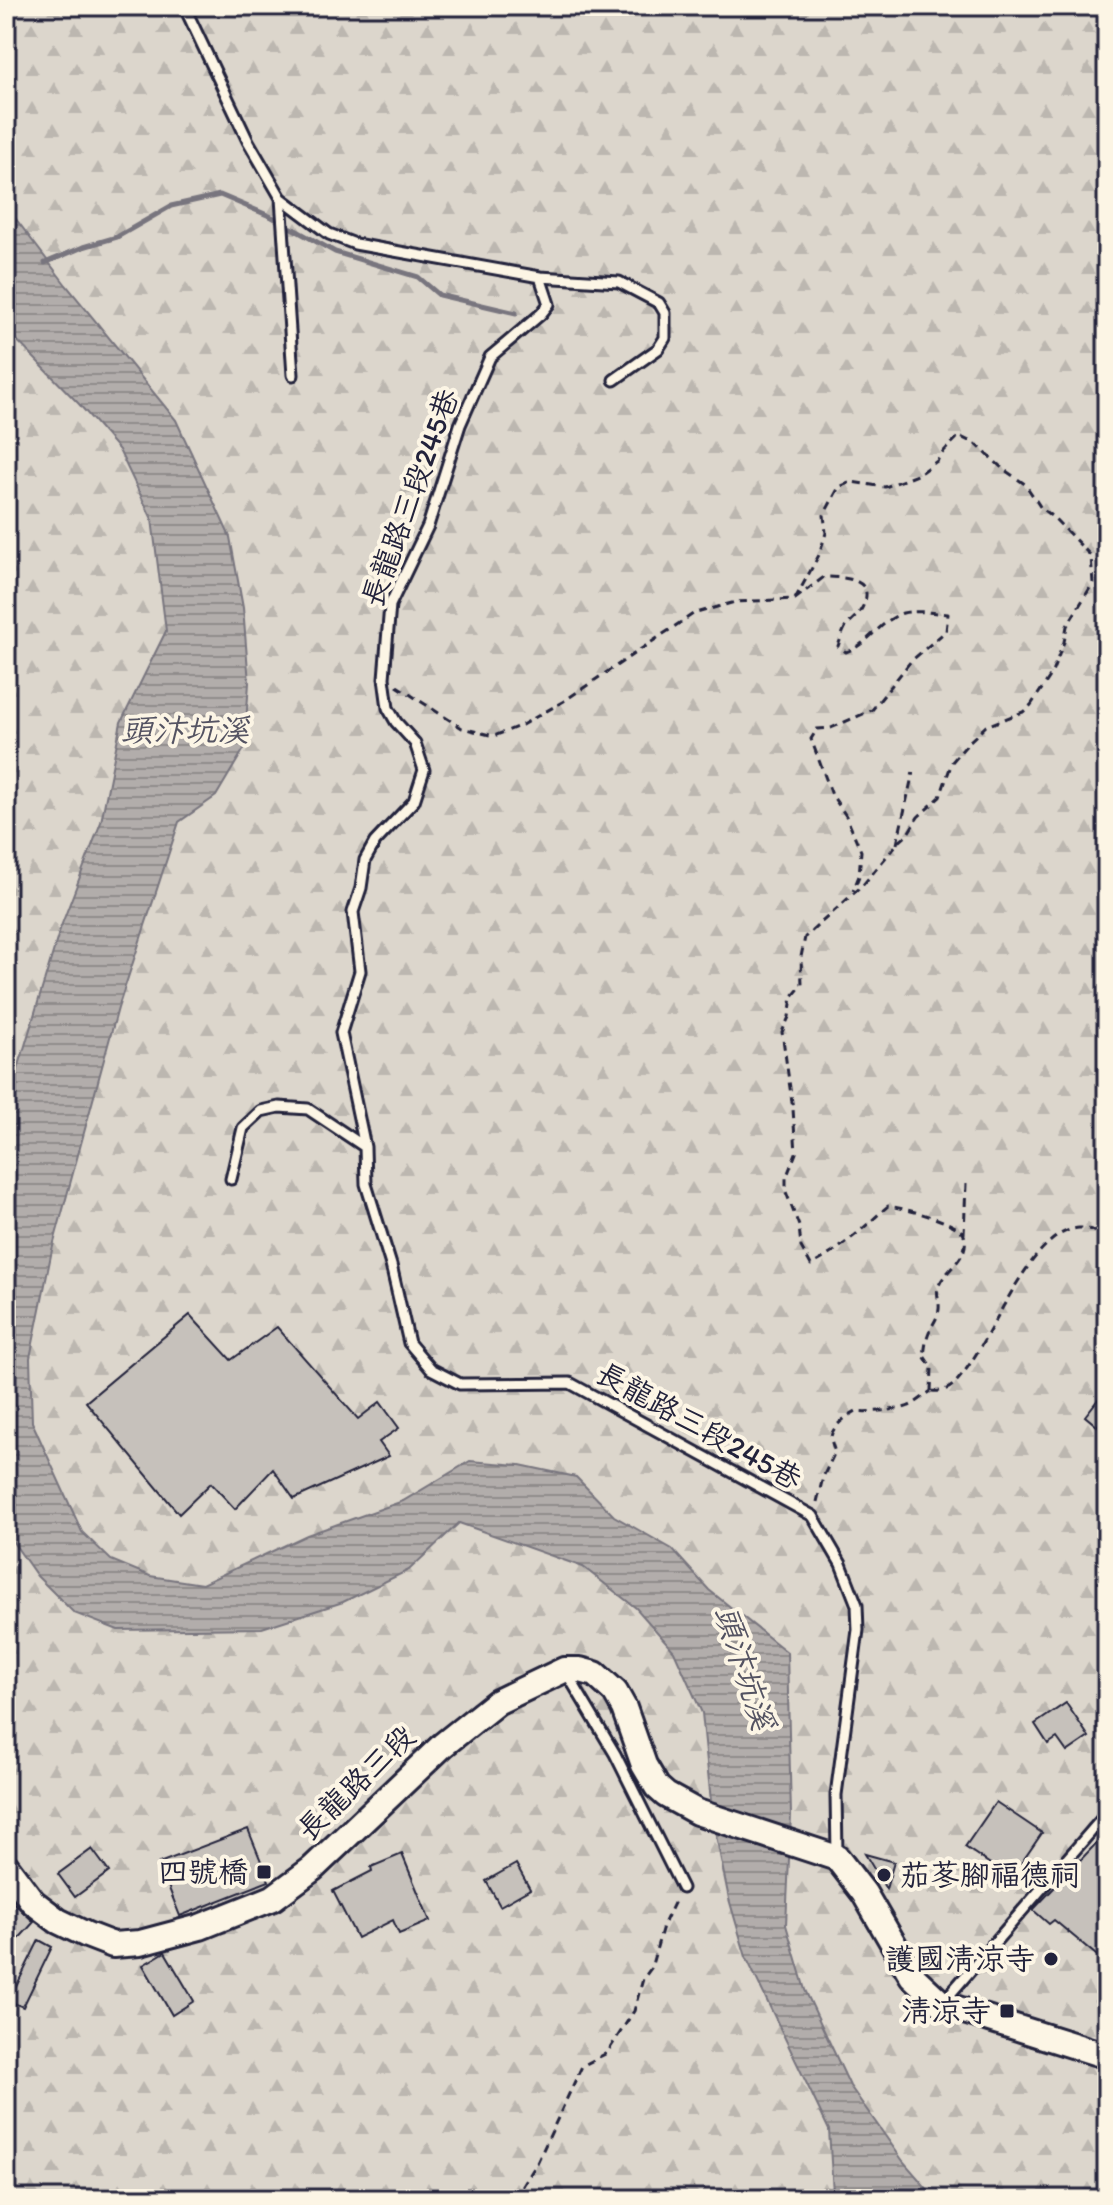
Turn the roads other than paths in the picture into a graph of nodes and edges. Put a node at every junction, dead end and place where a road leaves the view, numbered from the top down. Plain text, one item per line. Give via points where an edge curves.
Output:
1 (184, 6) edge
2 (281, 198) junction
3 (540, 277) junction
4 (293, 375) dead end
5 (614, 380) dead end
6 (365, 1147) junction
7 (231, 1179) dead end
8 (564, 1670) junction
9 (1107, 1813) edge
10 (837, 1858) junction
11 (6, 1866) edge
12 (682, 1888) road end
13 (942, 2004) junction
14 (1107, 2056) edge

1 - 2 lane
2 - 3 lane via 329,234 355,244
2 - 4 lane
3 - 5 lane via 619,282 659,303 665,313 665,338 658,349
3 - 6 lane, 長龍路三段245巷 via 549,304 490,357 460,425 428,526 390,605 384,678 388,708 415,743 424,770 414,801 365,860 353,912 360,971 341,1033
6 - 7 lane via 308,1109 261,1111 243,1128
6 - 10 lane, 長龍路三段245巷 via 366,1184 409,1343 431,1369 460,1384 570,1383 813,1516 857,1605 836,1795
8 - 10 main road via 595,1674 615,1692 644,1765 657,1787 678,1803
8 - 11 main road, 長龍路三段 via 497,1702 443,1745 312,1869 273,1898 229,1917 140,1943 113,1945 58,1921 33,1902
8 - 12 lane via 615,1754
9 - 13 lane
10 - 13 main road via 864,1893 912,1976
13 - 14 main road

